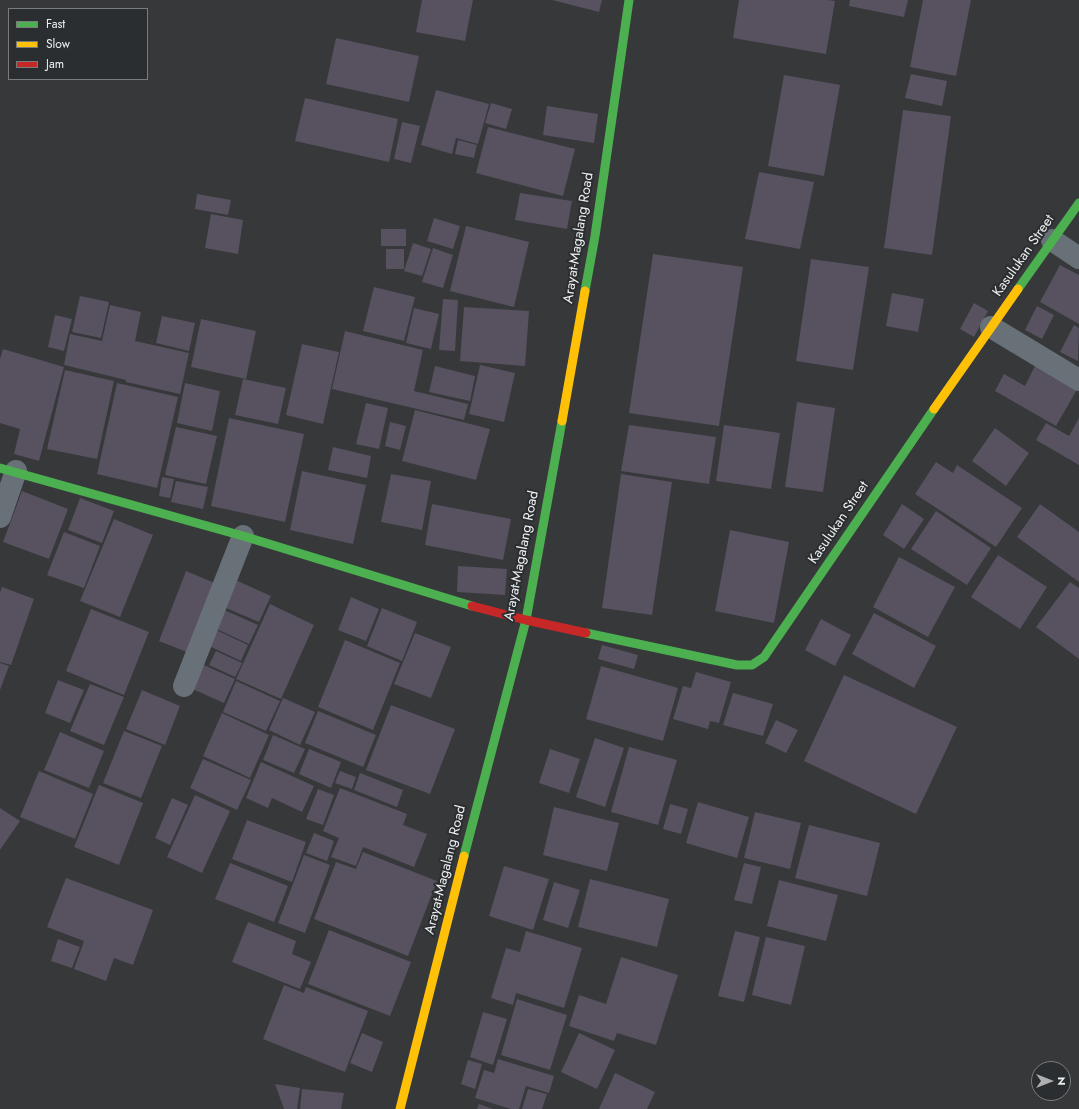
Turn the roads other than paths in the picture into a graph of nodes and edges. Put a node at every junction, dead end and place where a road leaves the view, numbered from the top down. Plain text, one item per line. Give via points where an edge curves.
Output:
1 (629, 0) edge
2 (1079, 203) edge
3 (1052, 240) junction
4 (1079, 258) edge
5 (991, 327) junction
6 (1079, 380) edge
7 (8, 470) edge
8 (0, 517) edge
9 (243, 536) junction
10 (526, 620) junction
11 (184, 686) dead end
12 (400, 1109) edge

1 - 10 street, Arayat-Magalang Road via 595,236
2 - 3 street, Kasulukan Street
3 - 4 street
3 - 5 street, Kasulukan Street
5 - 6 street
5 - 10 street, Kasulukan Street via 764,657 752,666 737,666
7 - 8 street
7 - 9 street, Kasulukan Street
9 - 10 street, Kasulukan Street
9 - 11 street
10 - 12 street, Arayat-Magalang Road

